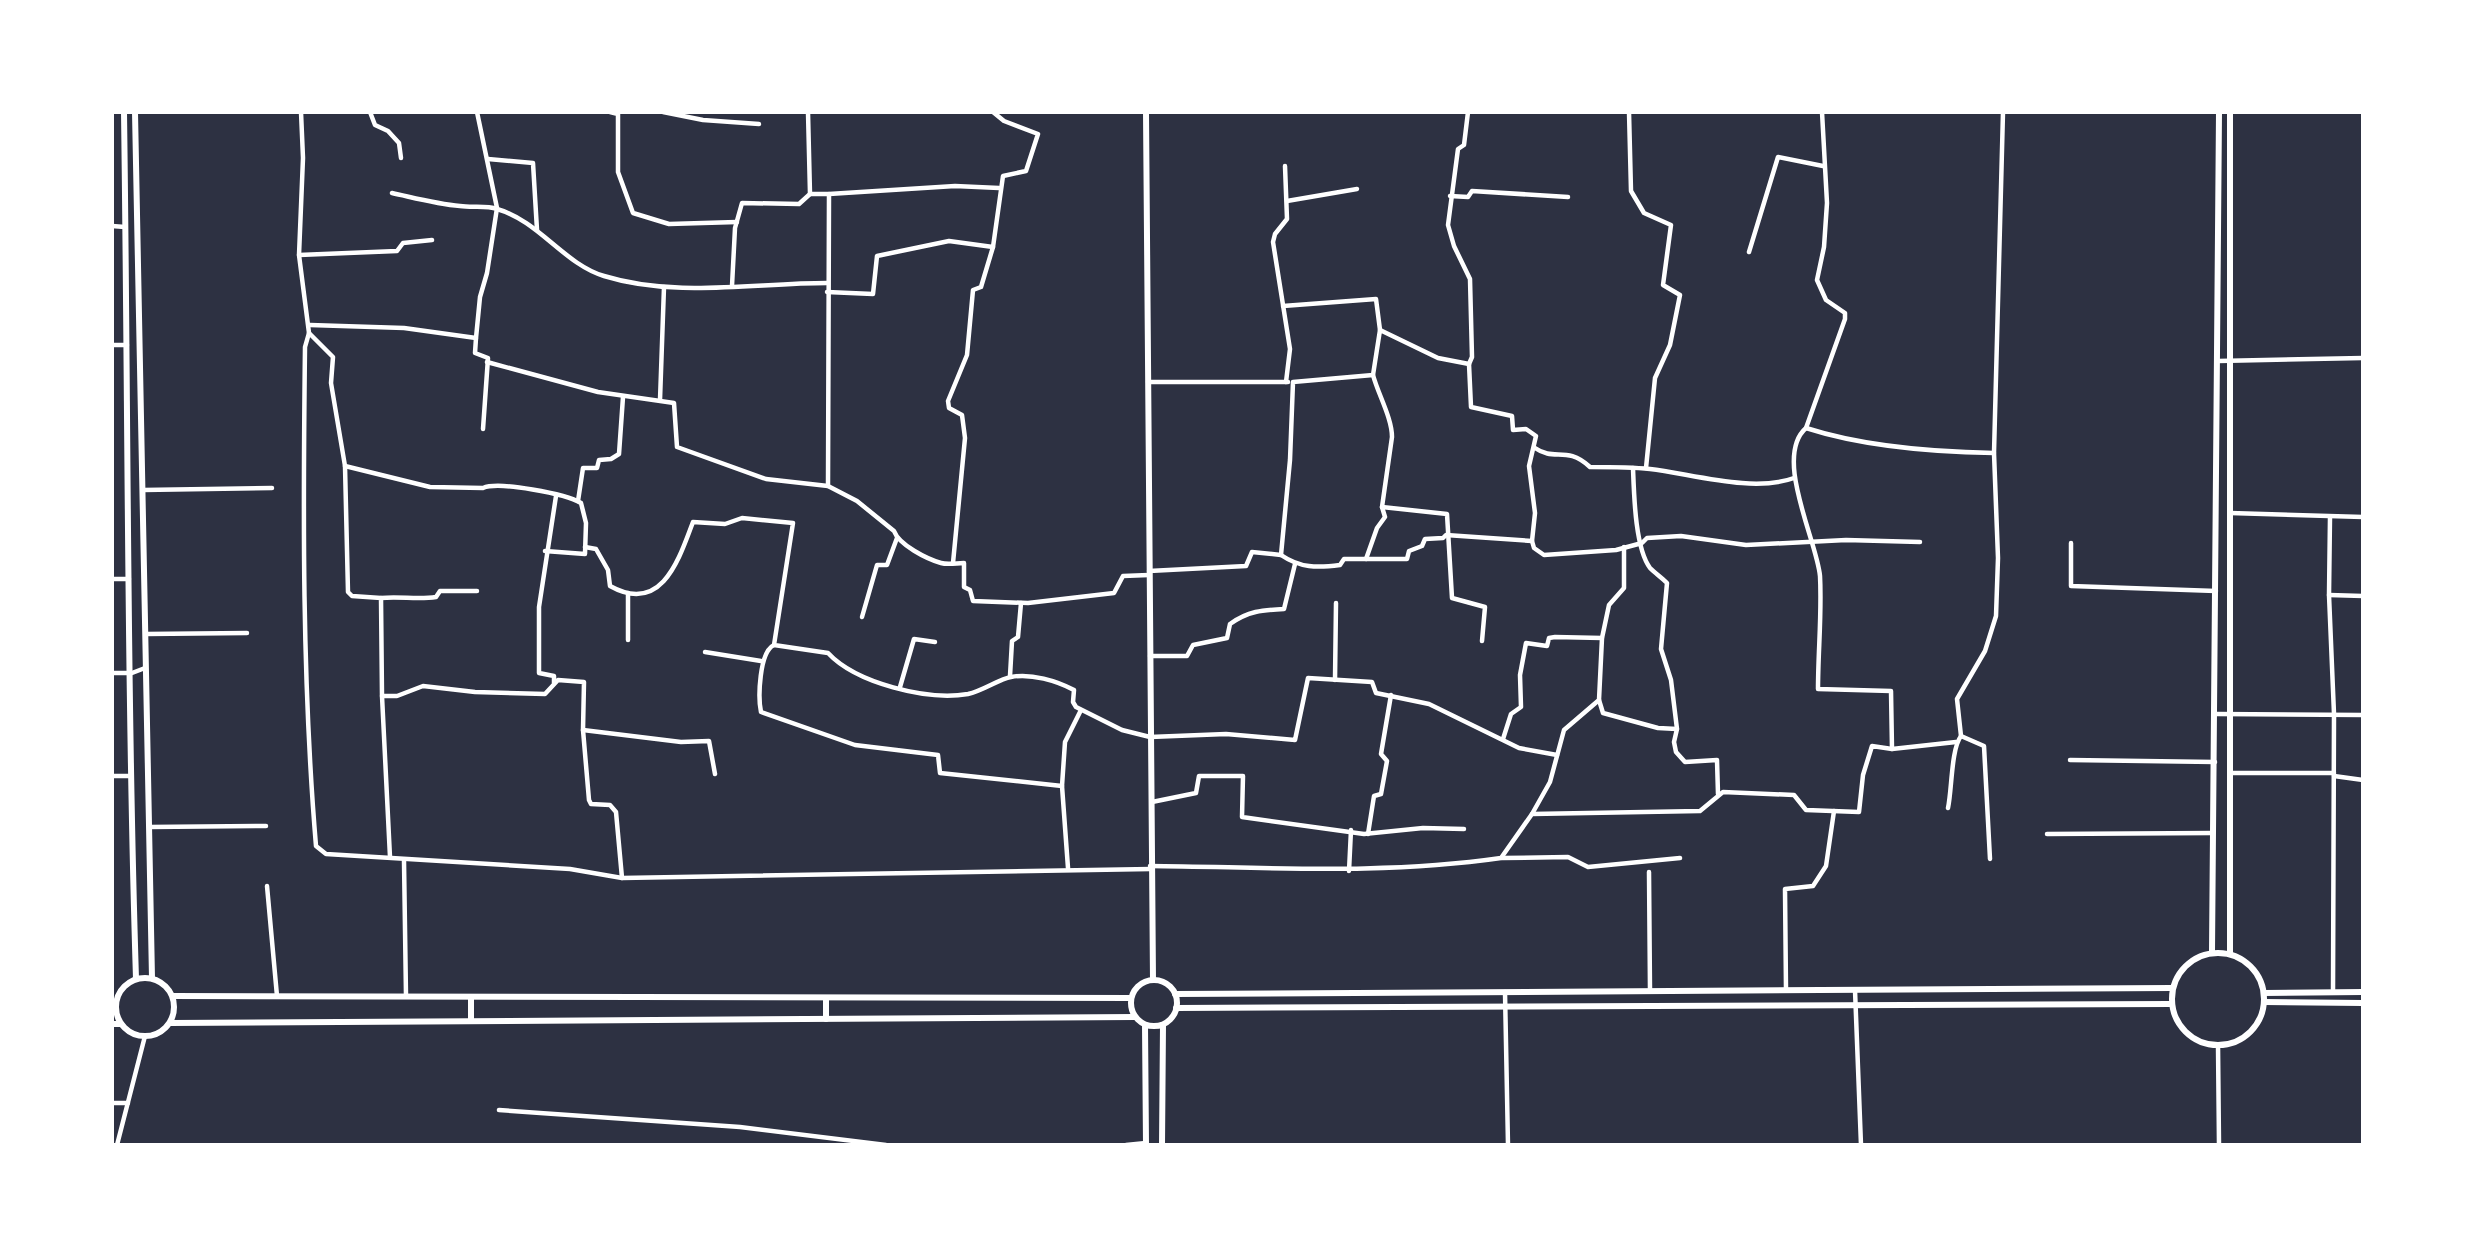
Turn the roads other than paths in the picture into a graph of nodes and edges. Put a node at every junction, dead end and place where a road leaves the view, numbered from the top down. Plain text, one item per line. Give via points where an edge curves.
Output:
1 (124, 112) edge
2 (135, 112) edge
3 (301, 112) edge
4 (370, 112) edge
5 (477, 112) edge
6 (610, 112) edge
7 (663, 112) edge
8 (808, 112) edge
9 (993, 112) edge
10 (1146, 112) edge
11 (1468, 112) edge
12 (1629, 112) edge
13 (1822, 112) edge
14 (2003, 112) edge
15 (2219, 112) edge
16 (2230, 112) edge
17 (758, 124) dead end
18 (401, 158) dead end
19 (488, 159) junction
20 (1285, 166) dead end
21 (1823, 166) junction
22 (999, 188) junction
23 (1357, 189) dead end
24 (392, 193) dead end
25 (810, 194) junction
26 (829, 194) junction
27 (1450, 195) junction
28 (1568, 197) dead end
29 (1287, 201) junction
30 (497, 208) junction
31 (737, 222) junction
32 (112, 226) edge
33 (125, 227) junction
34 (537, 230) junction
35 (432, 240) dead end
36 (993, 247) junction
37 (1749, 252) dead end
38 (299, 256) junction
39 (827, 283) junction
40 (732, 286) junction
41 (664, 287) junction
42 (827, 292) junction
43 (1283, 306) junction
44 (310, 325) junction
45 (1380, 330) junction
46 (309, 333) junction
47 (476, 338) junction
48 (112, 345) edge
49 (127, 345) junction
50 (2363, 358) edge
51 (2218, 360) junction
52 (2230, 360) junction
53 (487, 362) junction
54 (1469, 364) junction
55 (1373, 374) junction
56 (1148, 382) junction
57 (1290, 382) junction
58 (623, 397) junction
59 (660, 400) junction
60 (1806, 428) junction
61 (483, 429) dead end
62 (1535, 448) junction
63 (1994, 453) junction
64 (345, 466) junction
65 (1633, 468) junction
66 (1646, 468) junction
67 (1794, 478) junction
68 (828, 486) junction
69 (272, 488) dead end
70 (142, 490) junction
71 (556, 496) junction
72 (578, 501) junction
73 (1382, 507) junction
74 (2229, 512) junction
75 (2330, 517) junction
76 (2363, 517) edge
77 (1446, 535) junction
78 (897, 538) junction
79 (1532, 541) junction
80 (1809, 542) junction
81 (1920, 542) dead end
82 (1642, 543) junction
83 (2071, 543) dead end
84 (585, 547) junction
85 (1624, 547) junction
86 (545, 551) junction
87 (1281, 555) junction
88 (1366, 559) junction
89 (953, 563) junction
90 (1295, 564) junction
91 (1149, 573) junction
92 (112, 579) edge
93 (131, 579) junction
94 (477, 591) dead end
95 (2217, 591) junction
96 (628, 593) junction
97 (2329, 595) junction
98 (2363, 596) edge
99 (381, 598) junction
100 (1021, 603) junction
101 (1336, 603) dead end
102 (862, 617) dead end
103 (247, 633) dead end
104 (145, 635) junction
105 (1602, 638) junction
106 (628, 640) dead end
107 (1482, 641) dead end
108 (935, 642) dead end
109 (774, 645) junction
110 (705, 652) dead end
111 (1150, 656) junction
112 (761, 661) junction
113 (145, 668) junction
114 (112, 673) edge
115 (132, 673) junction
116 (1010, 676) junction
117 (1335, 680) junction
118 (554, 683) junction
119 (900, 687) junction
120 (1391, 695) junction
121 (382, 696) junction
122 (1599, 700) junction
123 (1081, 710) junction
124 (2216, 714) junction
125 (2334, 714) junction
126 (2229, 715) junction
127 (2363, 715) edge
128 (1677, 729) junction
129 (583, 730) junction
130 (1961, 736) junction
131 (1150, 737) junction
132 (1503, 739) junction
133 (1956, 742) junction
134 (1892, 749) junction
135 (1557, 755) junction
136 (2070, 760) dead end
137 (2215, 762) junction
138 (2229, 773) junction
139 (715, 774) dead end
140 (2334, 774) junction
141 (112, 776) edge
142 (130, 776) junction
143 (2363, 780) edge
144 (1062, 786) junction
145 (1718, 794) junction
146 (1151, 802) junction
147 (1948, 808) dead end
148 (1834, 811) junction
149 (1532, 814) junction
150 (266, 826) dead end
151 (149, 827) junction
152 (1464, 829) dead end
153 (1351, 830) junction
154 (2214, 833) junction
155 (1368, 834) junction
156 (2047, 834) dead end
157 (390, 857) junction
158 (1501, 858) junction
159 (1680, 858) dead end
160 (1990, 859) dead end
161 (404, 861) junction
162 (1151, 867) junction
163 (1068, 868) junction
164 (1349, 871) junction
165 (1649, 872) dead end
166 (622, 878) junction
167 (267, 886) dead end
168 (2230, 950) junction
169 (2212, 952) junction
170 (152, 978) junction
171 (136, 979) junction
172 (1153, 980) junction
173 (2172, 988) junction
174 (1855, 990) junction
175 (1786, 991) junction
176 (1505, 992) junction
177 (1650, 992) junction
178 (2333, 992) junction
179 (2363, 992) edge
180 (2264, 993) junction
181 (1175, 994) junction
182 (173, 996) junction
183 (277, 996) junction
184 (406, 997) junction
185 (471, 997) junction
186 (826, 998) junction
187 (1131, 998) junction
188 (2264, 1002) junction
189 (114, 1003) edge
190 (2363, 1003) edge
191 (2171, 1004) junction
192 (1857, 1006) junction
193 (1506, 1007) junction
194 (1177, 1008) junction
195 (1135, 1017) junction
196 (826, 1019) junction
197 (471, 1021) junction
198 (170, 1023) junction
199 (112, 1024) edge
200 (121, 1024) junction
201 (1145, 1025) junction
202 (1163, 1025) junction
203 (145, 1036) junction
204 (2218, 1045) junction
205 (112, 1103) edge
206 (128, 1103) junction
207 (499, 1110) dead end
208 (1146, 1144) edge
209 (117, 1145) edge
210 (886, 1145) edge
211 (1126, 1145) edge
212 (1162, 1145) edge
213 (1508, 1145) edge
214 (1861, 1145) edge
215 (2219, 1145) edge

1 - 33 main road
2 - 70 main road
3 - 38 street
4 - 18 street via 375,125 399,144
5 - 19 street
6 - 31 street via 618,114 618,172 633,213 669,224
7 - 17 street
8 - 25 street
9 - 22 street via 1038,134 1026,171 1003,176
10 - 56 main road
11 - 27 street via 1468,130 1458,149
12 - 66 street via 1631,191 1644,213 1671,225 1663,285 1681,295 1670,345 1656,378
13 - 21 street
14 - 63 street
15 - 51 main road
16 - 52 main road
19 - 30 street
19 - 34 street via 533,163
20 - 29 street
21 - 37 street via 1778,157
21 - 60 street via 1827,203 1817,280 1826,300 1845,313 1845,319
22 - 26 street
22 - 36 street
23 - 29 street
24 - 30 street
25 - 26 street
25 - 31 street via 799,204 742,204
26 - 39 street
27 - 28 street via 1516,191
27 - 54 street via 1448,225 1470,279
29 - 43 street via 1287,219 1273,242
30 - 34 street
30 - 47 street
31 - 40 street
32 - 33 street
33 - 49 main road
34 - 41 street via 576,263 601,275
35 - 38 street via 403,243 397,251
36 - 42 street via 950,241 877,257 873,294
36 - 89 street via 981,288 974,290 967,355 948,401 949,408 961,415 965,438
38 - 44 street
39 - 40 street
39 - 42 street
40 - 41 street
41 - 59 street
42 - 68 street
43 - 45 street via 1376,299
43 - 57 street
44 - 46 street
44 - 47 street via 404,328
45 - 54 street via 1438,358
45 - 55 street
46 - 64 street via 333,356 331,383
46 - 157 street via 305,346 303,553 306,707 316,846 326,854
47 - 53 street via 475,353 487,355
48 - 49 street
49 - 93 main road
50 - 52 street
51 - 52 street
51 - 95 main road
52 - 74 main road
53 - 58 street
53 - 61 street
54 - 62 street via 1471,407 1513,416 1513,430 1525,429 1536,436
55 - 57 street
55 - 73 street via 1392,426
56 - 57 street
56 - 91 main road
57 - 87 street via 1289,474
58 - 59 street
58 - 72 street via 619,454 600,459 597,468 583,468
59 - 68 street via 676,406 677,447 766,479
60 - 63 street via 1835,438
60 - 67 street via 1796,453
62 - 65 street via 1541,453 1577,455 1590,467
62 - 79 street via 1529,466 1535,513
63 - 130 street via 1996,616 1985,651 1957,698
64 - 71 street via 430,486 490,485
64 - 99 street via 348,592
65 - 66 street
65 - 82 street
66 - 67 street via 1724,481 1781,483
67 - 80 street
68 - 78 street via 876,516
69 - 70 street
70 - 104 main road
71 - 72 street
71 - 86 street
72 - 84 street via 585,509
73 - 77 street via 1447,514
73 - 88 street via 1385,517
74 - 75 street
74 - 126 main road
75 - 76 street
75 - 97 street
77 - 79 street
77 - 88 street via 1425,539 1422,546 1409,551 1407,559
77 - 107 street via 1452,598 1485,607
78 - 89 street via 943,564
78 - 102 street via 887,565 877,565
79 - 85 street via 1544,555
80 - 81 street
80 - 82 street via 1724,544 1681,536 1647,538
80 - 134 street via 1820,575 1818,689 1891,691
82 - 85 street
82 - 128 street via 1649,566 1667,583 1661,649 1671,680
83 - 95 street via 2071,586
84 - 86 street via 582,556
84 - 96 street via 596,550 608,570 610,586
85 - 105 street via 1624,588 1609,605
86 - 118 street via 539,673 554,676
87 - 90 street
87 - 91 street via 1252,552 1246,566
88 - 90 street via 1345,559 1340,565 1317,568
89 - 100 street via 964,563 964,587 973,601
90 - 111 street via 1284,609 1243,615 1230,624 1227,638 1193,645 1188,656
91 - 100 street via 1123,576 1114,593
91 - 111 main road
92 - 93 street
93 - 115 main road
94 - 99 street
95 - 124 main road
96 - 106 street
96 - 109 street via 661,586 677,562 693,522 725,524 765,518 793,523
97 - 98 street
97 - 125 street
99 - 121 street
100 - 116 street
101 - 117 street
103 - 104 street
104 - 113 main road
105 - 122 street
105 - 132 street via 1555,637 1549,638 1547,646 1526,643 1521,707 1511,714
108 - 119 street via 914,639
109 - 112 street
109 - 119 street via 828,653 860,677
110 - 112 street
111 - 131 main road
112 - 144 street via 761,712 855,745 937,755 940,773
113 - 115 street
113 - 151 main road
114 - 115 street
115 - 142 main road
116 - 119 street via 966,694 932,695
116 - 123 street via 1042,678 1072,688 1073,702
117 - 120 street via 1372,682 1376,693
117 - 131 street via 1308,678 1296,740 1226,734
118 - 121 street via 545,694 423,686 397,696
118 - 129 street via 584,682
120 - 132 street via 1429,704
120 - 155 street via 1381,754 1387,761 1381,794 1374,796
121 - 157 street
122 - 128 street via 1602,713
122 - 135 street via 1564,730
123 - 131 street via 1122,730
123 - 144 street via 1065,742
124 - 126 street
124 - 137 main road
125 - 126 street
125 - 127 street
125 - 140 street
126 - 138 main road
128 - 145 street via 1676,752 1685,762 1717,760
129 - 139 street via 709,741
129 - 166 street via 589,800 610,805 616,812
130 - 133 street
130 - 160 street via 1984,746
131 - 146 main road
132 - 135 street via 1519,748
133 - 134 street
133 - 147 street
134 - 148 street via 1872,746 1859,812
135 - 149 street via 1550,782
136 - 137 street
137 - 154 main road
138 - 140 street
138 - 168 main road
140 - 143 street
140 - 178 street
141 - 142 street
142 - 171 main road
144 - 163 street
145 - 148 street via 1794,795 1805,810
145 - 149 street via 1700,811
146 - 153 street via 1196,793 1199,776 1243,776 1242,817
146 - 162 main road
148 - 175 street via 1826,866 1812,886 1785,889
149 - 158 street
150 - 151 street
151 - 170 main road
152 - 155 street
153 - 155 street
153 - 164 street
154 - 156 street
154 - 169 main road
157 - 161 street
158 - 159 street via 1567,857 1588,867
158 - 164 street
161 - 166 street via 570,869
161 - 184 street
162 - 163 street
162 - 164 street
162 - 172 main road
163 - 166 street
165 - 177 street
167 - 183 street
168 - 169 main road
168 - 180 main road via 2253,968
169 - 173 main road via 2186,964
170 - 171 main road
170 - 182 main road
171 - 189 main road via 122,988
172 - 181 main road via 1164,982
172 - 187 main road via 1137,987
173 - 174 main road
173 - 191 main road
174 - 175 main road
174 - 192 street
175 - 177 main road
176 - 177 main road
176 - 181 main road
176 - 193 street
178 - 179 main road
178 - 180 main road
180 - 188 main road
181 - 194 main road
182 - 183 main road
182 - 198 main road
183 - 184 main road
184 - 185 main road
185 - 186 main road
185 - 197 main road
186 - 187 main road
186 - 196 main road
187 - 195 main road
188 - 190 main road
188 - 204 main road via 2261,1016 2244,1037
189 - 200 main road
191 - 192 main road
191 - 204 main road via 2187,1034
192 - 193 main road
192 - 214 street
193 - 194 main road
193 - 213 street
194 - 202 main road
195 - 196 main road
195 - 201 main road
196 - 197 main road
197 - 198 main road
198 - 203 main road via 155,1035
199 - 200 main road
200 - 203 main road
201 - 202 main road
201 - 208 main road
202 - 212 main road
203 - 206 street
204 - 215 street
205 - 206 street
206 - 209 street
207 - 210 street via 740,1127
208 - 211 street

